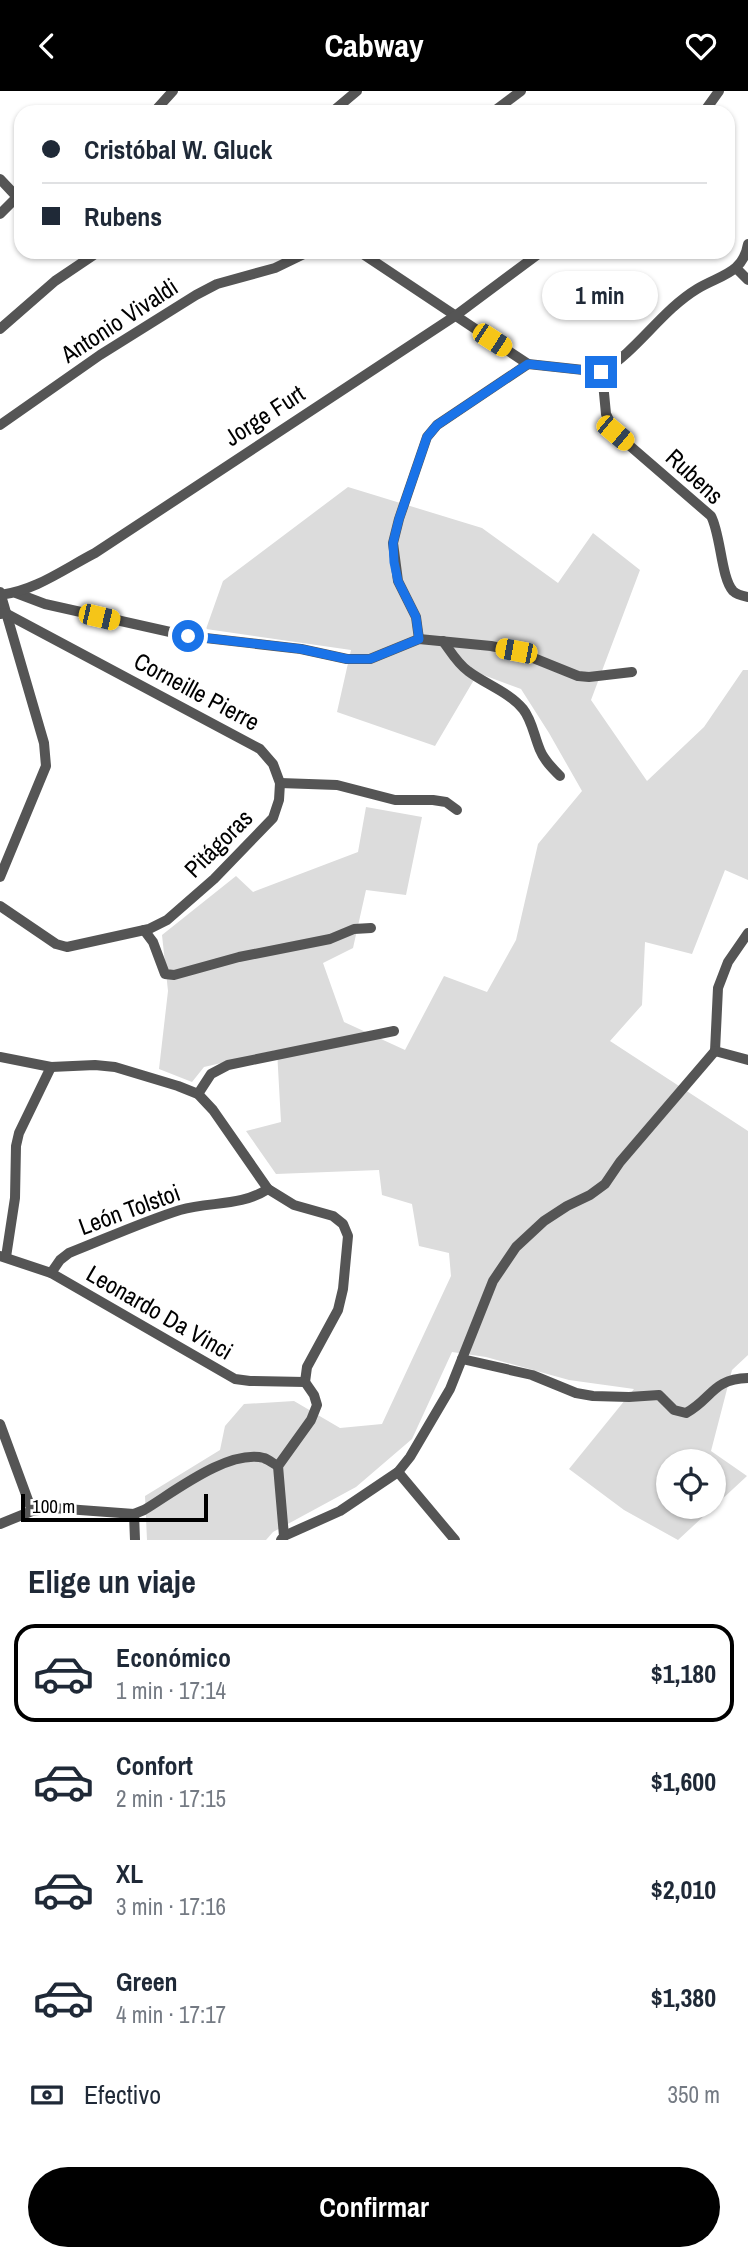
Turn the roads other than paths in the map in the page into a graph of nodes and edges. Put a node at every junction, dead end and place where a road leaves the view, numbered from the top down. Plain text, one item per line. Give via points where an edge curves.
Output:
1 (173, 91) edge
2 (357, 91) edge
3 (521, 91) edge
4 (160, 105) edge
5 (340, 105) edge
6 (502, 105) edge
7 (0, 179) edge
8 (14, 191) edge
9 (14, 200) edge
10 (0, 214) edge
11 (748, 244) edge
12 (88, 259) edge
13 (294, 259) edge
14 (370, 259) edge
15 (532, 259) edge
16 (737, 268) junction
17 (748, 280) edge
18 (455, 316) junction
19 (0, 329) edge
20 (528, 364) junction
21 (601, 372) junction
22 (0, 425) edge
23 (0, 593) edge
24 (16, 593) junction
25 (748, 597) edge
26 (2, 614) edge
27 (419, 639) junction
28 (443, 641) junction
29 (632, 672) dead end
30 (560, 776) dead end
31 (280, 783) junction
32 (457, 810) dead end
33 (2, 869) edge
34 (0, 906) edge
35 (371, 928) dead end
36 (144, 930) junction
37 (748, 933) edge
38 (394, 1031) dead end
39 (715, 1051) junction
40 (0, 1057) edge
41 (748, 1060) edge
42 (51, 1067) junction
43 (198, 1094) junction
44 (268, 1189) junction
45 (3, 1256) edge
46 (51, 1273) junction
47 (462, 1359) junction
48 (748, 1378) edge
49 (305, 1382) junction
50 (0, 1424) edge
51 (278, 1466) junction
52 (398, 1472) junction
53 (32, 1511) junction
54 (134, 1514) junction
55 (0, 1524) edge
56 (283, 1538) edge
57 (135, 1540) edge
58 (455, 1540) edge

1 - 4 street
2 - 5 street
3 - 6 street
7 - 8 street
9 - 10 street
11 - 16 street via 746,257
12 - 19 street
13 - 22 street, Antonio Vivaldi via 196,295
14 - 18 street
15 - 18 street, Jorge Furt
16 - 17 street
16 - 21 street via 685,297 617,363
18 - 20 street
18 - 24 street, Jorge Furt via 95,553
20 - 21 street
20 - 27 street via 437,425 427,437 393,543 398,581 416,617
21 - 25 street, Rubens via 606,414 615,433 711,516 727,580 732,590
23 - 24 street, Jorge Furt
23 - 26 street
24 - 27 street via 45,604 188,636 347,659 370,659
26 - 31 street, Corneille Pierre via 260,749 273,764
26 - 33 street via 44,743 46,766
27 - 28 street
28 - 29 street via 516,651 589,677
28 - 30 street via 466,670 522,707 546,761
31 - 32 street via 337,785 395,800 446,802
31 - 36 street, Pitágoras via 273,818 167,920
34 - 36 street, Pitágoras via 66,947
35 - 36 street via 174,975 165,974
37 - 39 street via 728,962 718,988
38 - 43 street via 228,1065 211,1074
39 - 41 street
39 - 47 street via 605,1184 544,1221 516,1247 493,1281
40 - 42 street
42 - 43 street via 115,1067
42 - 45 street via 19,1133 15,1198
43 - 44 street
44 - 46 street, León Tolstoi via 242,1201 183,1209 162,1217 69,1253
44 - 49 street via 294,1205 333,1216 348,1236 338,1310 307,1367
45 - 46 street, Leonardo Da Vinci
46 - 49 street, Leonardo Da Vinci via 235,1378
47 - 48 street via 532,1375 584,1395 659,1395 686,1413 715,1387
47 - 52 street via 440,1408
49 - 51 street via 317,1405
50 - 53 street
51 - 54 street via 264,1458 229,1461
51 - 56 street
52 - 56 street via 340,1511
52 - 58 street
53 - 54 street via 53,1508
53 - 55 street
54 - 57 street

